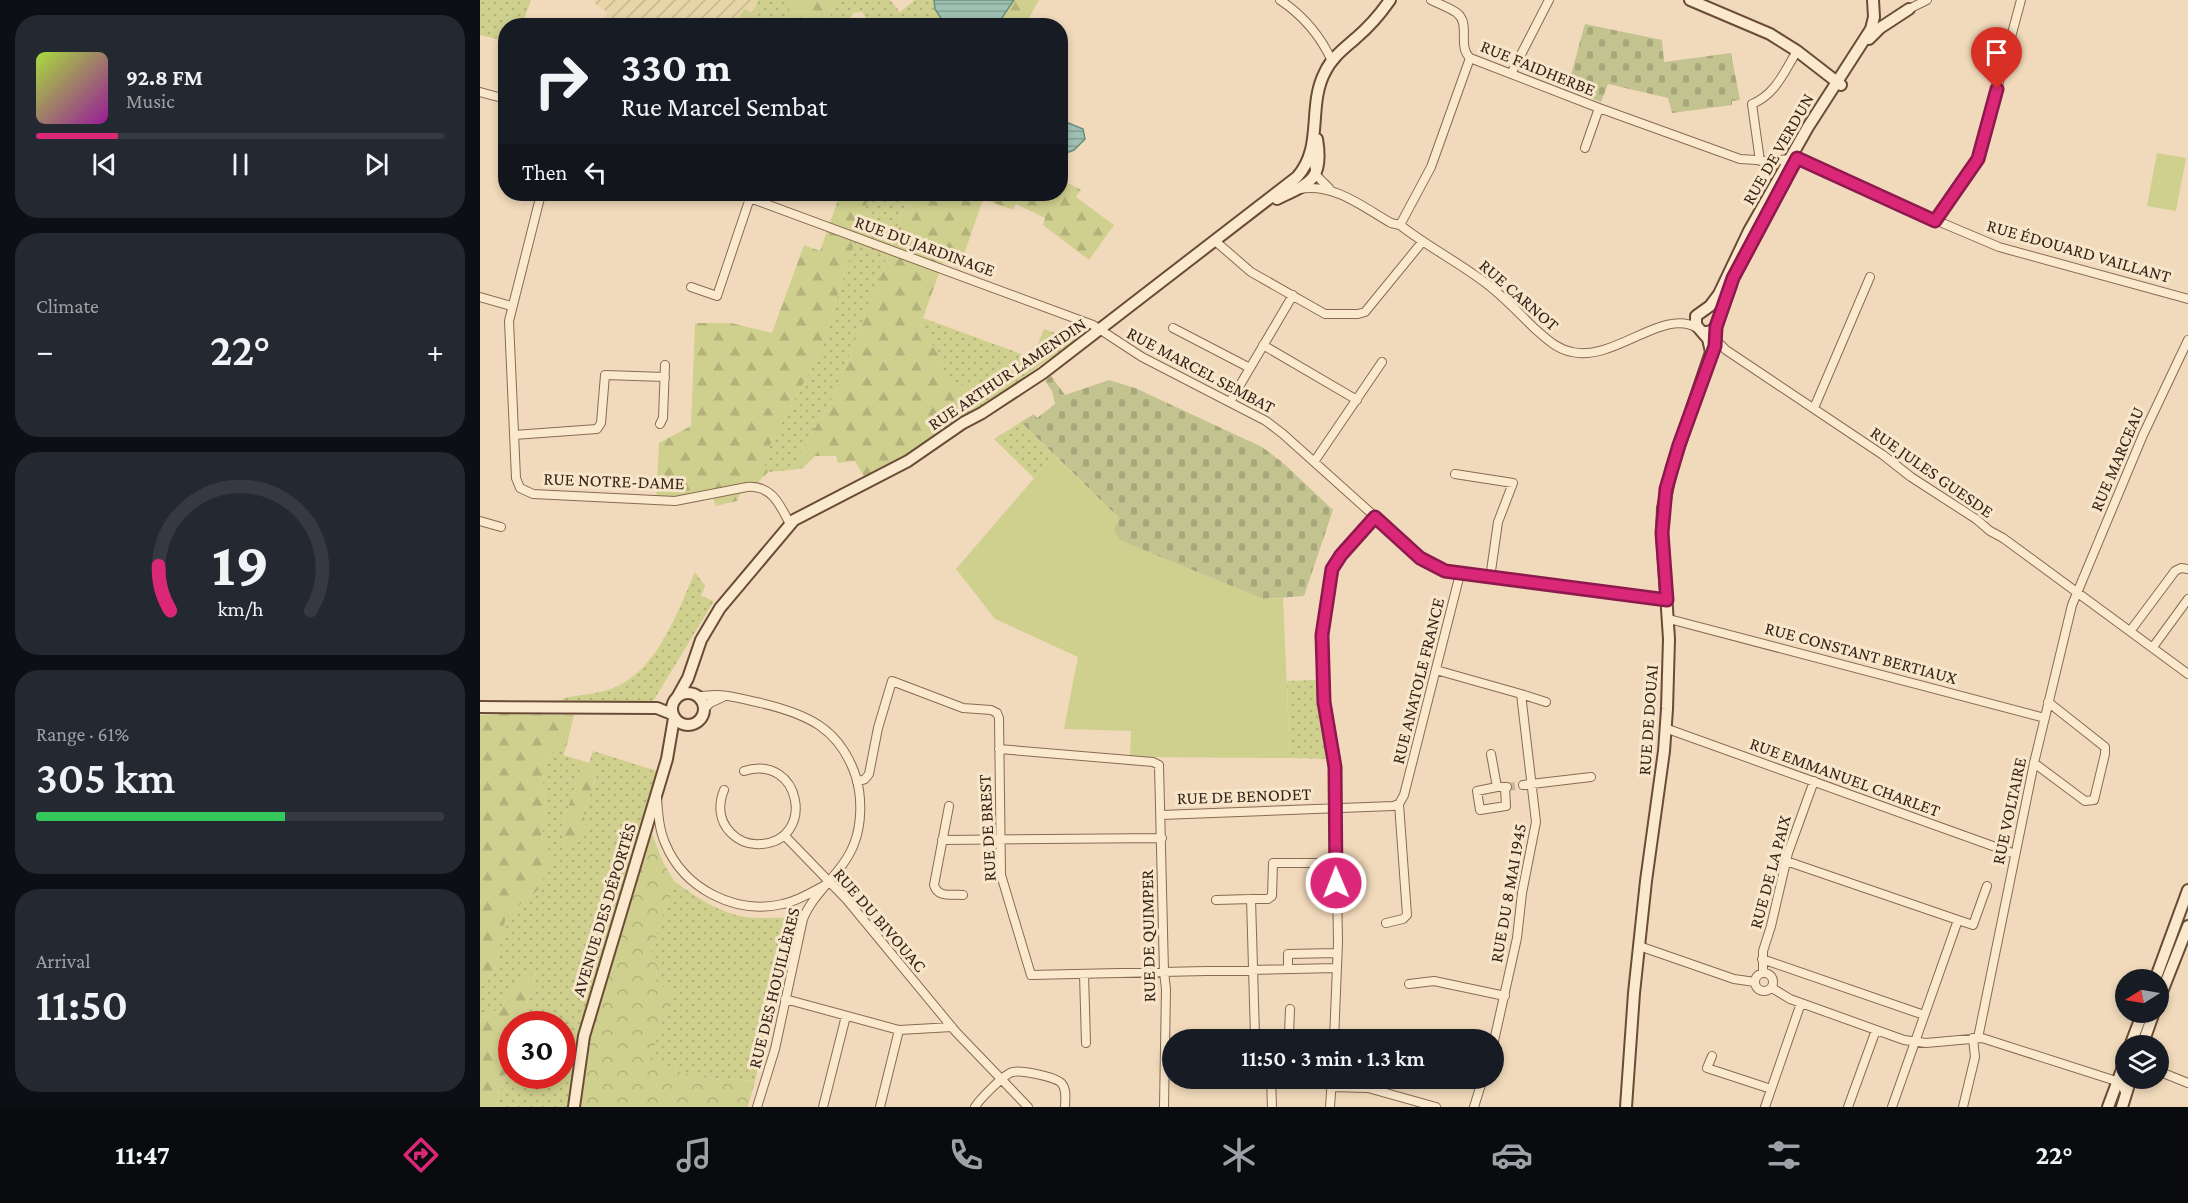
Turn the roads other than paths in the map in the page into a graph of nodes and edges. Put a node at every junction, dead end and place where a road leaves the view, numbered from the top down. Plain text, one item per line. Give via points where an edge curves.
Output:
1 (1280, 0) edge
2 (1390, 0) edge
3 (1431, 0) edge
4 (1549, 0) edge
5 (1690, 0) edge
6 (1927, 0) edge
7 (2021, 0) edge
8 (1873, 3) edge
9 (1912, 4) edge
10 (1894, 18) junction
11 (1797, 51) junction
12 (1470, 58) junction
13 (1332, 61) junction
14 (1511, 74) junction
15 (1839, 83) junction
16 (480, 92) edge
17 (498, 97) edge
18 (1599, 108) junction
19 (1315, 130) junction
20 (1585, 148) dead end
21 (1312, 152) junction
22 (1793, 159) junction
23 (1760, 161) junction
24 (1316, 175) junction
25 (1331, 189) junction
26 (1298, 190) junction
27 (539, 201) edge
28 (749, 201) edge
29 (758, 201) edge
30 (1259, 208) junction
31 (1935, 221) junction
32 (1400, 225) junction
33 (1214, 240) junction
34 (1423, 241) junction
35 (1870, 277) dead end
36 (691, 287) dead end
37 (1293, 295) junction
38 (480, 297) edge
39 (2188, 299) edge
40 (511, 306) junction
41 (1702, 311) junction
42 (1716, 325) junction
43 (1173, 328) dead end
44 (1100, 330) junction
45 (1700, 330) junction
46 (1716, 340) junction
47 (2188, 340) edge
48 (1263, 345) junction
49 (1709, 360) junction
50 (1382, 362) dead end
51 (665, 365) dead end
52 (1250, 369) junction
53 (665, 377) junction
54 (1356, 400) junction
55 (1230, 402) junction
56 (1814, 408) junction
57 (660, 424) dead end
58 (514, 435) junction
59 (1314, 462) junction
60 (1455, 474) dead end
61 (1375, 517) junction
62 (480, 521) edge
63 (790, 524) junction
64 (501, 527) dead end
65 (2188, 569) edge
66 (1460, 574) junction
67 (1490, 578) junction
68 (2078, 592) junction
69 (2188, 599) edge
70 (1667, 600) junction
71 (1669, 619) junction
72 (707, 629) junction
73 (2131, 630) junction
74 (2153, 646) junction
75 (1436, 670) junction
76 (2188, 674) edge
77 (1521, 694) junction
78 (697, 695) junction
79 (677, 696) junction
80 (724, 696) junction
81 (1546, 702) dead end
82 (2048, 702) junction
83 (480, 707) edge
84 (630, 708) junction
85 (704, 710) junction
86 (673, 716) junction
87 (2045, 718) junction
88 (690, 725) junction
89 (1665, 728) junction
90 (999, 749) junction
91 (1491, 754) dead end
92 (667, 759) junction
93 (2034, 763) junction
94 (744, 771) dead end
95 (1591, 777) dead end
96 (857, 782) junction
97 (1814, 782) junction
98 (1532, 784) junction
99 (1523, 785) tunnel mouth
100 (1503, 787) dead end
101 (724, 790) dead end
102 (657, 792) junction
103 (1399, 804) junction
104 (949, 806) dead end
105 (1336, 808) junction
106 (1161, 815) junction
107 (784, 835) junction
108 (1162, 838) junction
109 (1001, 839) junction
110 (942, 840) junction
111 (2015, 854) junction
112 (1786, 861) junction
113 (1336, 863) junction
114 (829, 883) junction
115 (1987, 886) dead end
116 (2188, 890) edge
117 (963, 895) dead end
118 (1216, 900) dead end
119 (1251, 900) junction
120 (1958, 920) junction
121 (1386, 922) dead end
122 (2188, 926) edge
123 (1639, 946) junction
124 (1337, 953) junction
125 (1762, 959) junction
126 (1336, 968) junction
127 (1288, 969) junction
128 (2159, 969) edge
129 (1252, 970) junction
130 (1164, 972) junction
131 (1763, 973) junction
132 (1084, 974) junction
133 (2169, 974) edge
134 (1755, 982) junction
135 (1409, 984) dead end
136 (1772, 988) junction
137 (1505, 996) junction
138 (785, 999) junction
139 (1801, 1003) junction
140 (1290, 1009) dead end
141 (1924, 1015) junction
142 (846, 1016) junction
143 (952, 1027) junction
144 (1255, 1029) edge
145 (1289, 1029) edge
146 (1335, 1029) edge
147 (1497, 1029) edge
148 (898, 1030) junction
149 (1876, 1030) junction
150 (1976, 1038) junction
151 (1915, 1042) junction
152 (1086, 1043) dead end
153 (1712, 1056) dead end
154 (2169, 1075) edge
155 (1002, 1080) junction
156 (2115, 1081) edge
157 (2188, 1083) edge
158 (2115, 1088) edge
159 (1271, 1089) edge
160 (1332, 1089) edge
161 (1372, 1089) edge
162 (1480, 1089) edge
163 (1771, 1089) junction
164 (2124, 1089) edge
165 (2128, 1089) edge
166 (2126, 1094) junction
167 (826, 1106) edge
168 (574, 1107) edge
169 (757, 1107) edge
170 (880, 1107) edge
171 (975, 1107) edge
172 (1028, 1107) edge
173 (1065, 1107) edge
174 (1164, 1107) edge
175 (1272, 1107) edge
176 (1330, 1107) edge
177 (1436, 1107) edge
178 (1474, 1107) edge
179 (1628, 1107) edge
180 (1765, 1107) edge
181 (1848, 1107) edge
182 (1892, 1107) edge
183 (1963, 1107) edge
184 (2108, 1107) edge
185 (2122, 1107) edge

1 - 13 street via 1315,30
2 - 13 street
3 - 12 street, RUE FAIDHERBE via 1460,15 1463,46
4 - 14 street
5 - 11 street via 1759,28
6 - 9 street
7 - 31 street via 1978,159
8 - 10 street via 1880,15
8 - 15 street, RUE DE VERDUN via 1871,28
9 - 10 street
10 - 15 street, RUE DE VERDUN via 1875,32
11 - 15 street
11 - 23 street via 1773,91 1752,104
12 - 14 street, RUE FAIDHERBE
12 - 32 street via 1431,167
13 - 19 street via 1317,95
14 - 18 street, RUE FAIDHERBE
15 - 22 street, RUE DE VERDUN
16 - 17 street
18 - 20 street, RUE FAIDHERBE
18 - 23 street, RUE FAIDHERBE via 1734,158
19 - 21 street
19 - 24 street via 1319,162
21 - 24 street
21 - 30 street via 1297,177
22 - 23 street, RUE FAIDHERBE
22 - 31 street, RUE ÉDOUARD VAILLANT
22 - 41 street, RUE DE VERDUN via 1749,231 1722,290
22 - 42 street, RUE DE VERDUN via 1736,273
24 - 25 street, RUE CARNOT
24 - 26 street
25 - 26 street
25 - 32 street, RUE CARNOT
26 - 30 street
27 - 40 street
28 - 36 street via 717,296
29 - 44 street, RUE DU JARDINAGE
30 - 33 street, RUE ARTHUR LAMENDIN
31 - 39 street, RUE ÉDOUARD VAILLANT via 1999,247
32 - 34 street, RUE CARNOT
33 - 37 street via 1248,270
33 - 44 street, RUE ARTHUR LAMENDIN
34 - 37 street via 1362,314 1328,315
34 - 45 street, RUE CARNOT via 1488,285 1551,343 1569,352 1601,352 1671,323 1687,323
35 - 56 street
37 - 48 street
38 - 40 street
40 - 58 street via 508,336
41 - 42 street via 1712,312 1717,318
41 - 45 street via 1695,320
42 - 45 street via 1709,332
42 - 46 street, RUE DE DOUAI
43 - 52 street
44 - 55 street, RUE MARCEL SEMBAT via 1142,357
44 - 63 street, RUE ARTHUR LAMENDIN via 1043,373 917,456
45 - 49 street via 1710,344
46 - 49 street, RUE DE DOUAI
46 - 56 street, RUE JULES GUESDE
47 - 68 street, RUE MARCEAU via 2143,435
48 - 52 street
48 - 54 street
49 - 70 street, RUE DE DOUAI via 1664,501
50 - 54 street
51 - 53 street
52 - 55 street
53 - 57 street
53 - 58 street via 605,375 601,423 594,430
54 - 59 street
55 - 59 street, RUE MARCEL SEMBAT via 1266,421
56 - 68 street, RUE JULES GUESDE
58 - 63 street, RUE NOTRE-DAME via 516,482 526,492 675,501 758,487 774,498
59 - 61 street, RUE MARCEL SEMBAT
60 - 67 street via 1513,483 1497,529
61 - 66 street, RUE MARCEL SEMBAT via 1425,561 1440,570
61 - 105 street via 1335,564 1323,628 1324,702 1335,767
62 - 64 street
63 - 72 street via 726,600
65 - 73 street via 2175,571
66 - 67 street, RUE MARCEL SEMBAT
66 - 75 street, RUE ANATOLE FRANCE
67 - 70 street, RUE MARCEL SEMBAT
68 - 73 street, RUE JULES GUESDE
68 - 82 street, RUE VOLTAIRE
69 - 74 street
70 - 71 street, RUE DE DOUAI
71 - 87 street, RUE CONSTANT BERTIAUX
71 - 89 street, RUE DE DOUAI
72 - 78 street via 695,676
72 - 79 street
73 - 74 street, RUE JULES GUESDE
74 - 76 street, RUE JULES GUESDE
75 - 77 street
75 - 103 street, RUE ANATOLE FRANCE
77 - 81 street
77 - 98 street, RUE DU 8 MAI 1945
78 - 79 street via 687,692
78 - 80 street
78 - 85 street
79 - 84 street
79 - 86 street via 672,705
80 - 85 street
80 - 96 street via 790,710 813,720 840,746
82 - 87 street, RUE VOLTAIRE
82 - 93 street via 2104,745 2095,798 2085,801
83 - 84 street
84 - 86 street via 657,708
85 - 88 street via 700,720
86 - 88 street via 681,724
86 - 92 street, AVENUE DES DÉPORTÉS
87 - 93 street, RUE VOLTAIRE
88 - 92 street, AVENUE DES DÉPORTÉS
89 - 97 street, RUE EMMANUEL CHARLET
89 - 123 street, RUE DE DOUAI
90 - 96 street, RUE DE BREST via 997,713 967,710 892,681 869,774
90 - 106 street, RUE DE QUIMPER via 1153,762 1159,765
90 - 109 street, RUE DE BREST
91 - 100 street
92 - 102 street, AVENUE DES DÉPORTÉS
93 - 111 street, RUE VOLTAIRE
94 - 107 street via 770,770 790,786 796,812
95 - 98 street
96 - 114 street via 857,837
97 - 111 street, RUE EMMANUEL CHARLET
97 - 112 street, RUE DE LA PAIX
98 - 99 street
98 - 137 street, RUE DU 8 MAI 1945 via 1536,822
101 - 107 street via 720,803 722,817 733,835 758,845
102 - 114 street via 662,832 671,855 689,878 709,893 733,904 768,906 793,901
102 - 168 street, AVENUE DES DÉPORTÉS via 584,1036
103 - 105 street, RUE DE BENODET
103 - 121 street via 1407,912 1403,919
104 - 110 street
105 - 106 street, RUE DE BENODET
105 - 113 street
106 - 108 street, RUE DE QUIMPER
107 - 114 street, RUE DU BIVOUAC
108 - 109 street
108 - 130 street, RUE DE QUIMPER
109 - 110 street
109 - 132 street, RUE DE BREST via 1002,880 1031,975
110 - 117 street via 934,889 940,894
111 - 150 street, RUE VOLTAIRE
112 - 120 street
112 - 125 street, RUE DE LA PAIX
113 - 119 street via 1273,863 1272,896
113 - 124 street
114 - 138 street, RUE DES HOUILLÈRES via 803,919
114 - 143 street, RUE DU BIVOUAC
115 - 120 street via 1973,925
116 - 128 street
118 - 119 street
119 - 129 street
120 - 141 street
122 - 133 street
123 - 134 street
123 - 179 street, RUE DE DOUAI via 1630,1031
124 - 126 street
124 - 127 street via 1288,954
125 - 131 street, RUE DE LA PAIX
125 - 141 street
126 - 127 street
126 - 146 street
127 - 129 street
129 - 130 street
129 - 144 street
130 - 132 street
130 - 174 street, RUE DE QUIMPER
131 - 134 street
131 - 136 street via 1772,977
132 - 152 street
134 - 136 street via 1760,991
135 - 137 street via 1434,981
136 - 139 street
137 - 147 street, RUE DU 8 MAI 1945
138 - 142 street
138 - 169 street, RUE DES HOUILLÈRES
139 - 149 street
139 - 163 street
140 - 145 street
141 - 151 street
142 - 148 street
142 - 167 street
143 - 148 street
143 - 155 street, RUE DU BIVOUAC
148 - 170 street
149 - 151 street
149 - 181 street
150 - 151 street
150 - 156 street
150 - 183 street, RUE VOLTAIRE
151 - 182 street
153 - 163 street via 1707,1068
154 - 157 street
155 - 171 street
155 - 172 street, RUE DU BIVOUAC
155 - 173 street via 1015,1071 1056,1078 1064,1088
158 - 184 street
159 - 175 street
160 - 176 street
161 - 177 street
162 - 178 street
163 - 180 street
164 - 166 street
165 - 166 street
166 - 185 street

